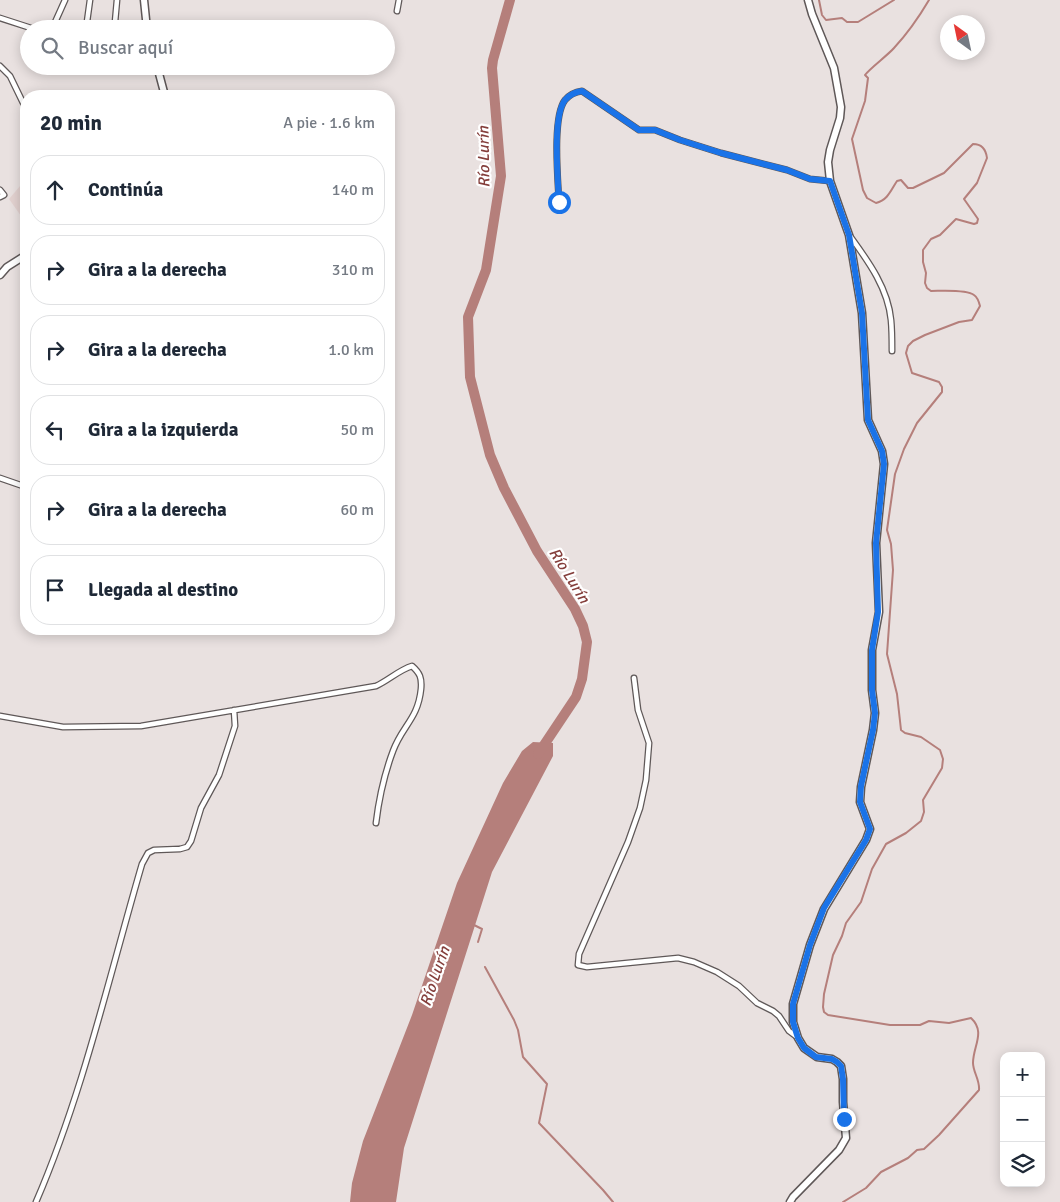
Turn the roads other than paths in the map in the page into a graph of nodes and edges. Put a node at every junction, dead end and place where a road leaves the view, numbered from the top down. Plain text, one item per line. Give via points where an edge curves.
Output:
1 (65, 0) edge
2 (90, 0) edge
3 (117, 0) edge
4 (144, 0) edge
5 (398, 0) edge
6 (808, 0) edge
7 (397, 11) dead end
8 (0, 18) edge
9 (56, 20) edge
10 (87, 20) edge
11 (115, 20) edge
12 (146, 20) edge
13 (20, 24) edge
14 (0, 66) edge
15 (159, 75) edge
16 (163, 90) edge
17 (20, 97) edge
18 (830, 181) junction
19 (0, 190) edge
20 (0, 197) edge
21 (559, 202) dead end
22 (849, 235) junction
23 (20, 259) edge
24 (0, 275) edge
25 (892, 351) dead end
26 (0, 478) edge
27 (20, 485) edge
28 (634, 678) dead end
29 (234, 710) junction
30 (0, 716) edge
31 (376, 823) dead end
32 (798, 1038) junction
33 (36, 1202) edge
34 (790, 1202) edge

1 - 9 street
2 - 10 street
3 - 11 street
4 - 12 street
5 - 7 street
6 - 18 street via 834,68 841,107 829,156
8 - 13 street
14 - 17 street via 10,76
15 - 16 street
18 - 21 street via 810,179 655,130 639,130 582,91 573,92 564,101 560,113
18 - 22 street
19 - 20 street via 4,195
22 - 25 street via 870,264 887,297
22 - 32 street via 862,313 868,420 882,451 884,464 876,543 878,612 872,650 875,713 860,802 870,829 824,908 810,945 793,1004 793,1022
23 - 24 street
26 - 27 street
28 - 32 street via 638,710 649,743 646,780 628,842 579,954 578,965 587,967 678,958 694,962 739,986 779,1016
29 - 30 street via 141,726 106,727 63,727
29 - 31 street via 376,686 412,666 422,678 419,706 393,750 384,777
29 - 33 street via 234,726 219,775 201,808 191,841 180,849 154,850 148,853 142,864 71,1112
32 - 34 street via 804,1048 816,1057 832,1059 841,1066 846,1138 839,1150

